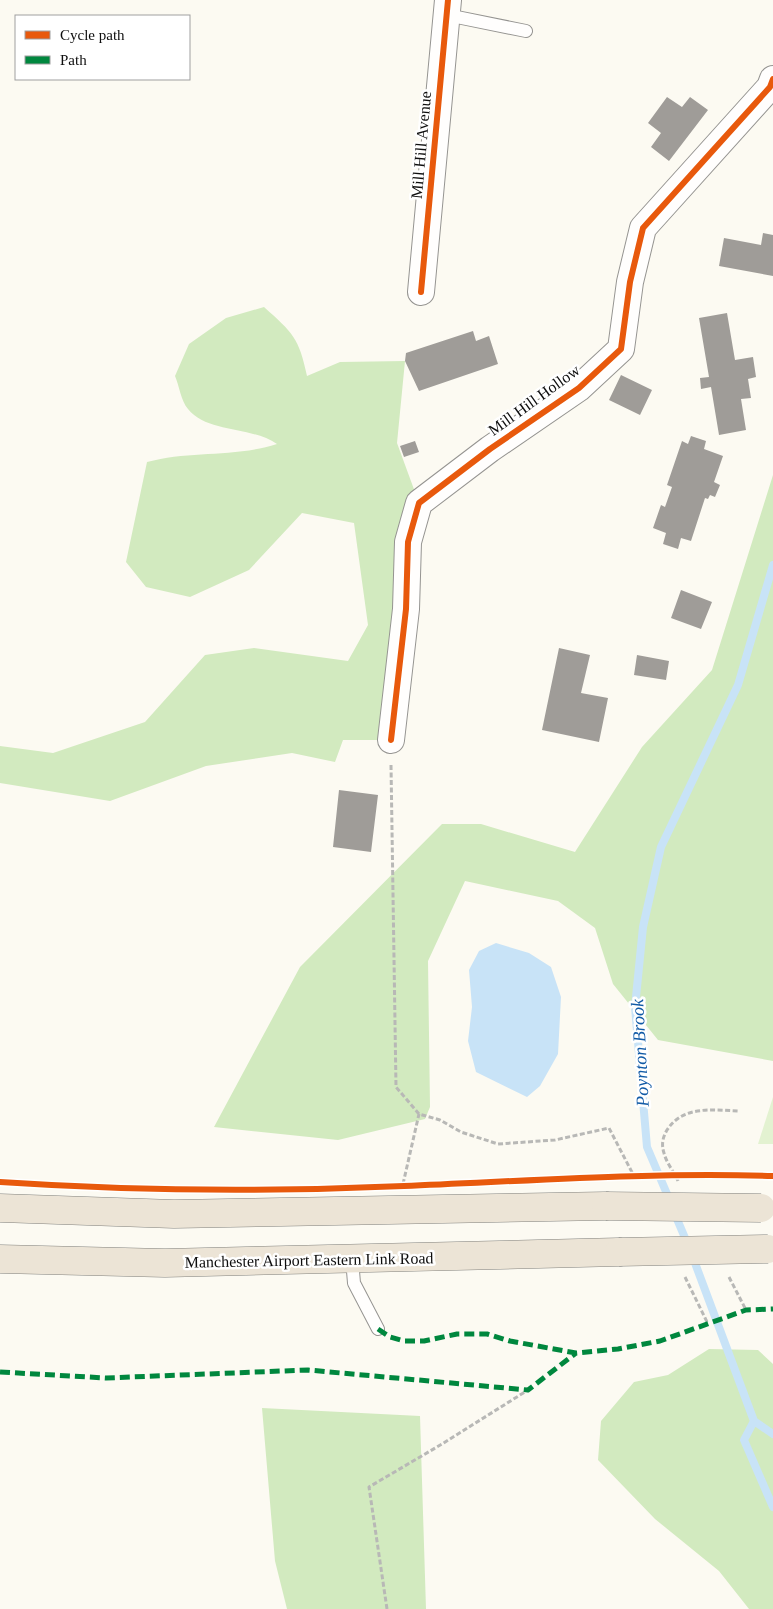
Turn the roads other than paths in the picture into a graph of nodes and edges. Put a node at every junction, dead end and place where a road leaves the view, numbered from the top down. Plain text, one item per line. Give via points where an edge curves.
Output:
1 (448, 8) edge
2 (526, 31) dead end
3 (773, 79) edge
4 (421, 292) dead end
5 (391, 740) road end
6 (0, 1208) edge
7 (767, 1208) edge
8 (771, 1248) edge
9 (0, 1259) edge
10 (352, 1259) junction
11 (378, 1329) dead end

1 - 2 lane
1 - 4 street, Mill Hill Avenue
3 - 5 street, Mill Hill Hollow via 770,87 643,228 630,282 621,350 579,388 419,503 408,542 406,609
6 - 7 highway, bridge via 174,1214 606,1206
8 - 10 highway, Manchester Airport Eastern Link Road, bridge
9 - 10 highway, Manchester Airport Eastern Link Road via 165,1263
10 - 11 lane via 354,1283

